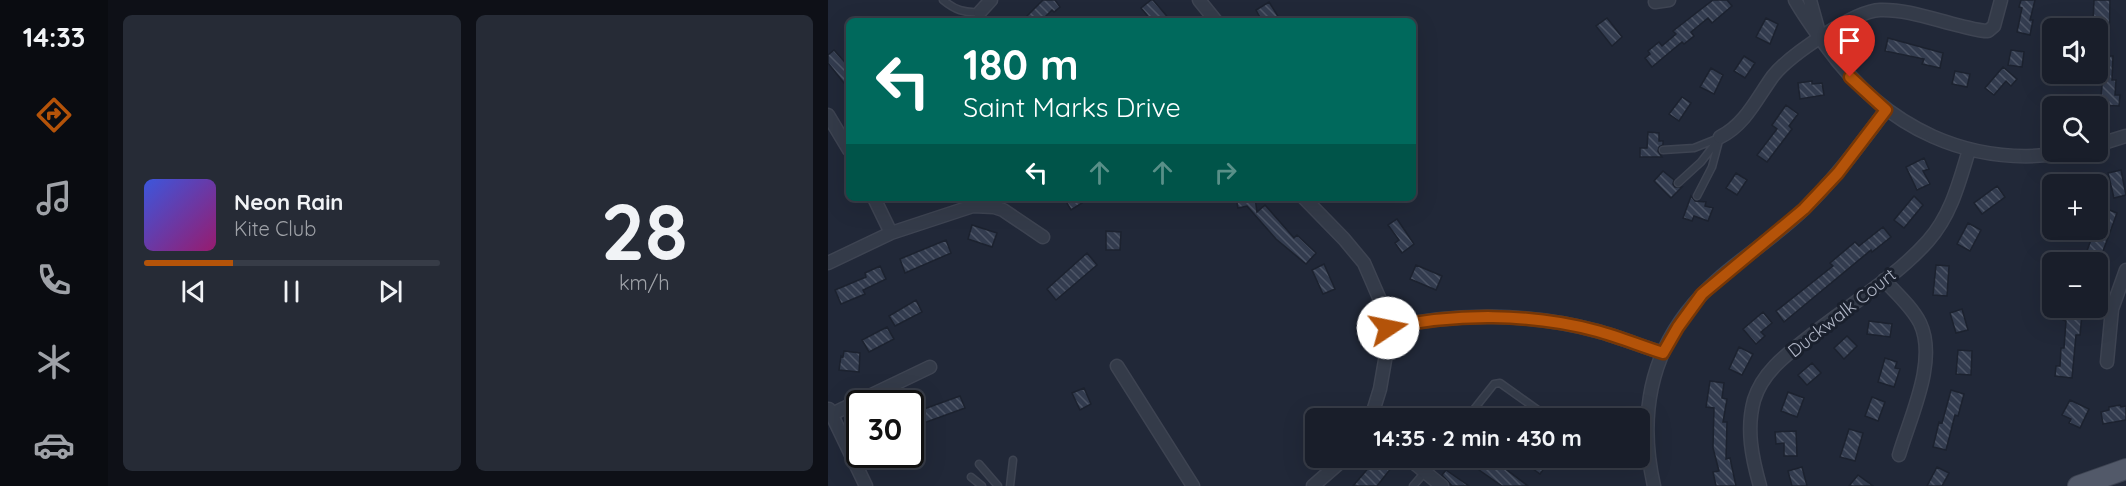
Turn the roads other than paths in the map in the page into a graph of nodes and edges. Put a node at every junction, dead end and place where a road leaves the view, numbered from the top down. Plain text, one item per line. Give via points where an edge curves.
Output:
1 (943, 0) edge
2 (991, 0) edge
3 (1199, 0) edge
4 (1669, 0) edge
5 (1795, 0) edge
6 (1810, 0) edge
7 (2001, 0) edge
8 (1655, 2) dead end
9 (1901, 6) edge
10 (978, 18) edge
11 (1214, 18) edge
12 (1820, 39) junction
13 (1886, 110) junction
14 (828, 114) edge
15 (2126, 136) edge
16 (1720, 137) junction
17 (2108, 142) edge
18 (846, 145) edge
19 (1664, 150) dead end
20 (1969, 150) junction
21 (2042, 156) edge
22 (1678, 183) dead end
23 (1697, 196) dead end
24 (875, 201) edge
25 (1307, 201) edge
26 (891, 233) junction
27 (1043, 237) dead end
28 (828, 263) edge
29 (2126, 270) edge
30 (1884, 280) junction
31 (1388, 328) junction
32 (1663, 353) junction
33 (2107, 362) dead end
34 (1117, 366) dead end
35 (930, 367) dead end
36 (1374, 408) edge
37 (1475, 408) edge
38 (1535, 408) edge
39 (830, 411) edge
40 (1899, 455) dead end
41 (1013, 460) dead end
42 (979, 464) dead end
43 (1334, 468) edge
44 (1421, 468) edge
45 (1429, 468) edge
46 (2126, 469) edge
47 (1426, 472) junction
48 (971, 477) dead end
49 (866, 486) edge
50 (982, 486) edge
51 (998, 486) edge
52 (1010, 486) edge
53 (1193, 486) edge
54 (1313, 486) edge
55 (1413, 486) edge
56 (1442, 486) edge
57 (1653, 486) edge
58 (1760, 486) edge
59 (2078, 486) edge

1 - 10 lane via 955,10
2 - 10 street
3 - 11 street
4 - 8 street
5 - 12 street
6 - 12 street
7 - 9 street via 1994,26 1988,31
9 - 12 street via 1866,12
12 - 13 street via 1850,77
12 - 16 street via 1783,65 1745,117
13 - 20 street via 1922,132
13 - 32 street via 1838,173 1804,209 1702,294
14 - 18 street
15 - 17 street
16 - 19 lane via 1694,148
16 - 22 lane
16 - 23 lane via 1712,167
20 - 21 street
20 - 30 street, Duckwalk Court via 1944,220 1927,242
24 - 26 street
25 - 31 street via 1364,263
26 - 27 street via 983,206 1003,210
26 - 28 street
29 - 33 street via 2112,309
30 - 40 street via 1917,318 1926,350 1924,372
30 - 58 street, Duckwalk Court via 1786,355 1760,386 1750,433
31 - 32 street via 1463,318 1534,320 1598,331
31 - 36 street
32 - 57 street via 1651,385 1646,423
34 - 53 street
35 - 39 street
37 - 38 lane via 1494,384 1500,383
39 - 49 street
41 - 52 lane
42 - 51 lane
43 - 54 street
44 - 47 street
45 - 47 lane
46 - 59 main road
47 - 55 lane
47 - 56 street
48 - 50 lane

